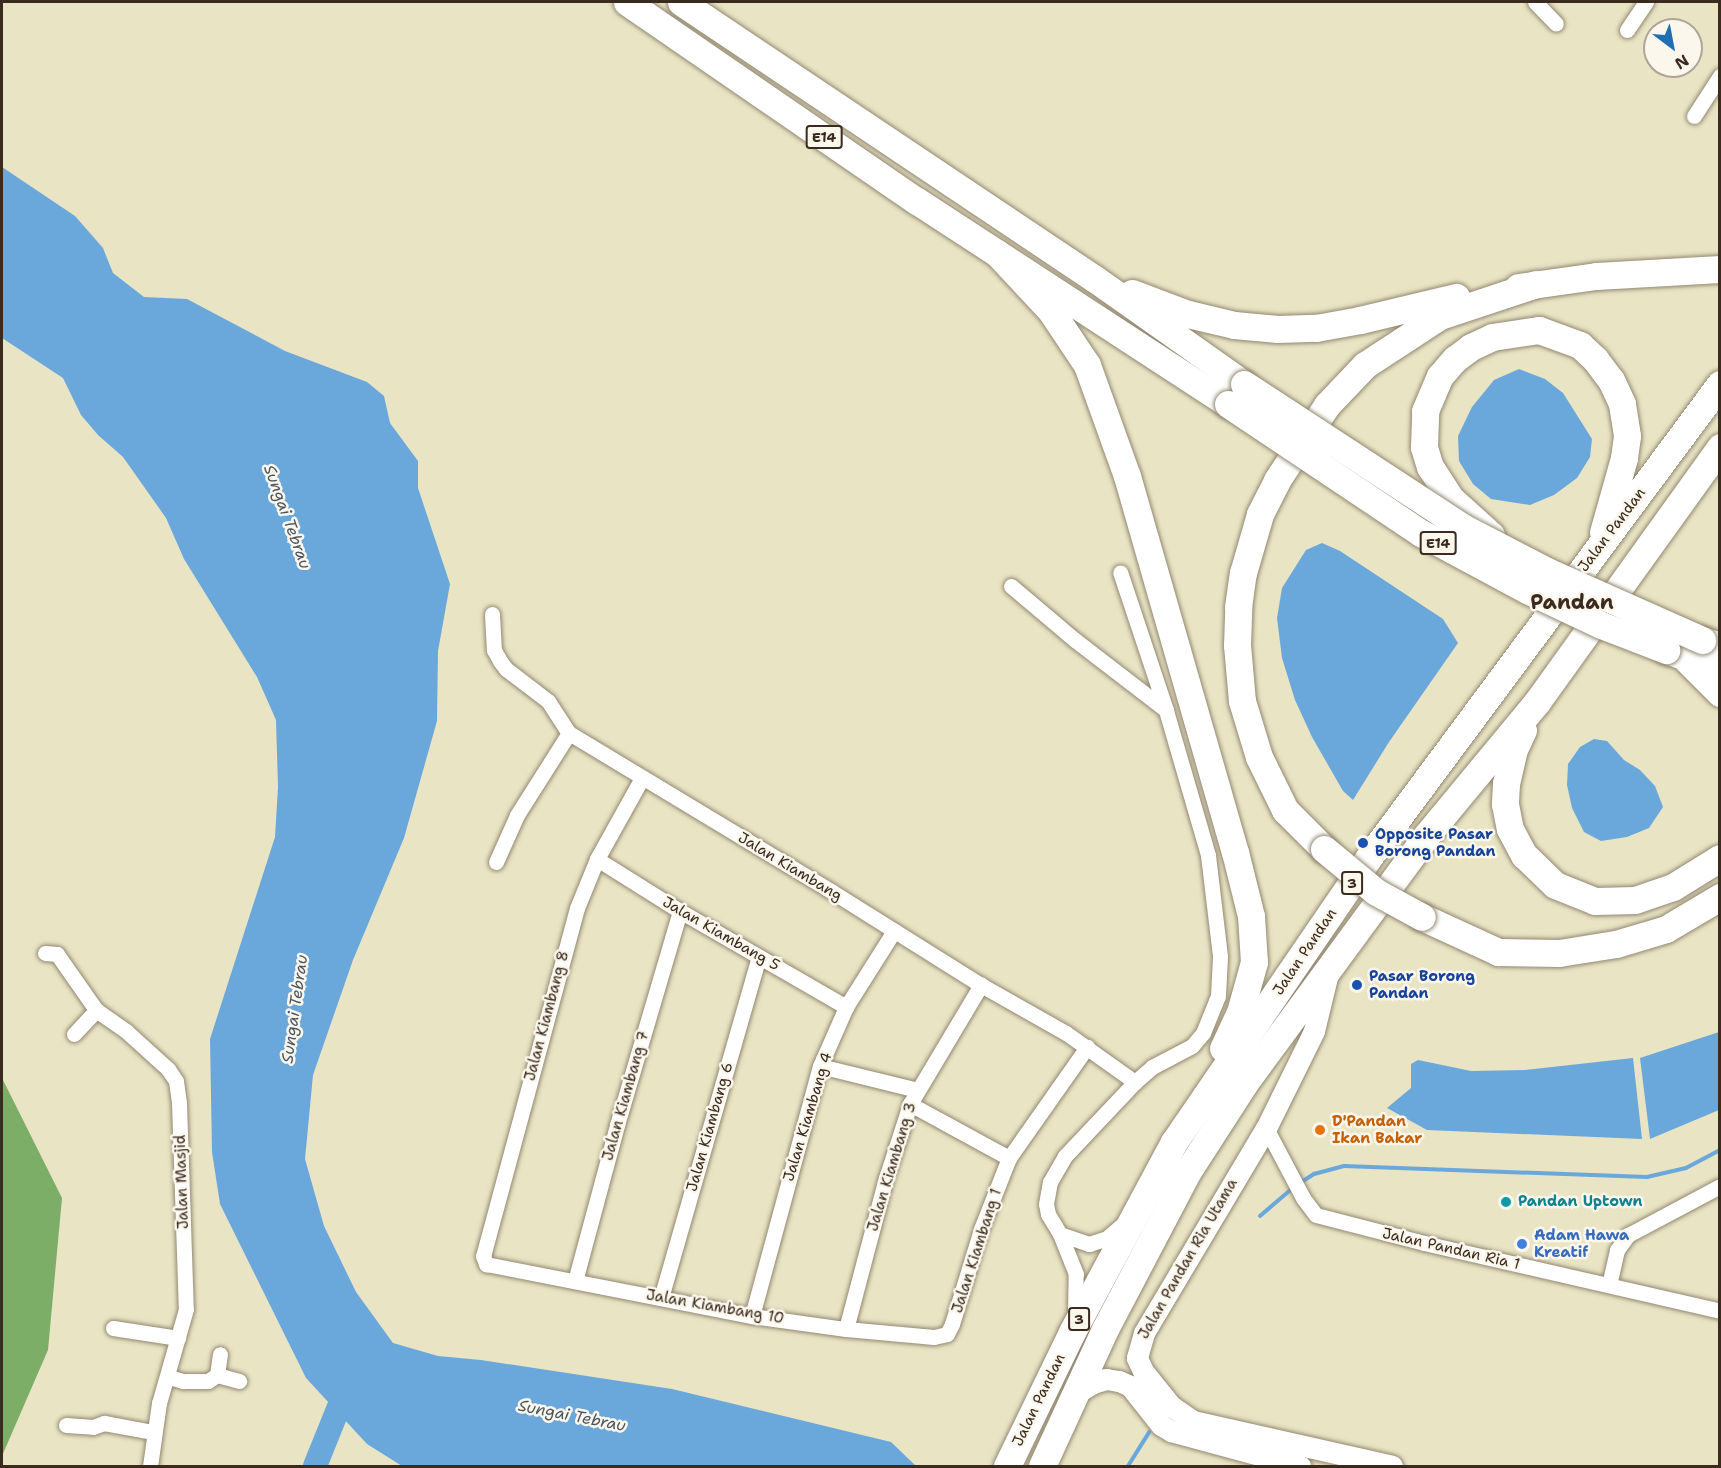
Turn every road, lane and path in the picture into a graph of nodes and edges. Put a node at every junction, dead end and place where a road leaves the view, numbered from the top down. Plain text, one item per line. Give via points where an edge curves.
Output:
1 (617, 2) edge
2 (627, 2) edge
3 (681, 2) edge
4 (1535, 2) edge
5 (1647, 2) edge
6 (651, 18) junction
7 (1556, 24) dead end
8 (1627, 30) dead end
9 (1719, 76) edge
10 (1694, 116) dead end
11 (997, 253) junction
12 (1719, 269) edge
13 (1095, 279) junction
14 (1536, 284) junction
15 (1719, 384) edge
16 (1236, 394) junction
17 (1719, 447) edge
18 (1719, 461) edge
19 (1697, 479) junction
20 (1598, 549) junction
21 (1513, 553) junction
22 (1119, 572) dead end
23 (1011, 586) dead end
24 (492, 614) dead end
25 (1693, 648) edge
26 (1719, 669) edge
27 (1719, 693) edge
28 (1537, 702) junction
29 (1166, 710) junction
30 (569, 733) junction
31 (642, 778) junction
32 (1719, 858) edge
33 (597, 859) junction
34 (496, 862) dead end
35 (1719, 897) edge
36 (680, 911) junction
37 (894, 931) junction
38 (45, 953) dead end
39 (759, 957) junction
40 (1331, 964) junction
41 (981, 985) junction
42 (846, 1007) junction
43 (96, 1010) junction
44 (74, 1034) dead end
45 (1087, 1047) junction
46 (820, 1066) junction
47 (1135, 1082) junction
48 (918, 1089) junction
49 (910, 1104) junction
50 (1266, 1128) junction
51 (1174, 1142) junction
52 (1009, 1158) junction
53 (1719, 1186) edge
54 (1136, 1210) junction
55 (1060, 1234) junction
56 (486, 1264) joint
57 (575, 1281) junction
58 (1609, 1285) junction
59 (661, 1298) junction
60 (1719, 1311) edge
61 (752, 1316) junction
62 (112, 1328) dead end
63 (846, 1329) junction
64 (1072, 1332) junction
65 (947, 1334) joint
66 (178, 1338) junction
67 (220, 1354) dead end
68 (217, 1375) junction
69 (169, 1377) junction
70 (239, 1381) dead end
71 (1146, 1391) junction
72 (1073, 1395) junction
73 (66, 1425) dead end
74 (153, 1432) junction
75 (1250, 1444) junction
76 (150, 1467) edge
77 (1007, 1467) edge
78 (1042, 1467) edge
79 (1300, 1467) edge
80 (1392, 1467) edge

1 - 6 highway
2 - 6 highway, E14
3 - 13 highway, E14
4 - 7 street
5 - 8 street
6 - 11 highway, E14
9 - 10 street
11 - 16 highway, E14
11 - 51 highway via 1072,339 1102,401 1127,476 1253,928 1254,962 1240,1012
12 - 14 highway via 1596,276
13 - 14 highway via 1188,314 1234,325 1278,328 1316,328
13 - 16 highway, E14
14 - 35 highway, bridge via 1440,316 1365,365 1327,405 1260,513 1238,607 1242,701 1259,757 1285,810 1324,849 1376,892 1498,952 1558,953 1616,944 1666,929
15 - 20 highway, Jalan Pandan / 3
16 - 21 highway, E14, bridge
16 - 25 highway, E14, bridge via 1421,533 1601,625
17 - 19 highway, Jalan Pandan / 3
18 - 19 highway
19 - 28 highway, Jalan Pandan / 3
20 - 21 highway, bridge via 1624,458 1627,419 1611,380 1595,359 1580,345 1539,330 1492,337 1471,347 1440,376 1425,411 1424,447 1440,484 1461,510
20 - 51 highway, Jalan Pandan / 3 via 1369,857
21 - 25 highway, bridge
22 - 29 street
23 - 29 street
24 - 30 street via 494,650 500,661 548,701
25 - 26 highway
25 - 27 highway
28 - 32 highway via 1514,749 1505,804 1510,829 1524,855 1555,885 1595,901 1635,900 1673,887
28 - 40 highway, Jalan Pandan / 3 via 1426,836
29 - 47 street via 1208,855 1220,956 1218,996 1203,1034 1192,1046 1152,1067
30 - 31 street, Jalan Kiambang
30 - 34 street via 517,815
31 - 33 street, Jalan Kiambang 8
31 - 37 street, Jalan Kiambang
33 - 36 street, Jalan Kiambang 5
33 - 56 street, Jalan Kiambang 8 via 577,908 553,993 483,1256
36 - 39 street, Jalan Kiambang 5
36 - 57 street, Jalan Kiambang 7
37 - 41 street, Jalan Kiambang
37 - 42 street, Jalan Kiambang 4
38 - 43 street, Jalan Masjid via 57,954
39 - 42 street, Jalan Kiambang 5
39 - 59 street, Jalan Kiambang 6
40 - 50 street, Jalan Pandan Ria Utama via 1314,1031
40 - 72 highway, Jalan Pandan / 3 via 1244,1084 1188,1171
41 - 45 street, Jalan Kiambang
41 - 48 street, Jalan Kiambang 3
42 - 46 street, Jalan Kiambang 4
43 - 44 street
43 - 66 street, Jalan Masjid via 126,1031 176,1081 186,1309
45 - 47 street, Jalan Kiambang
45 - 52 street, Jalan Kiambang 1
46 - 48 street
46 - 61 street, Jalan Kiambang 4
47 - 55 street via 1065,1156 1055,1172 1046,1204
48 - 49 street, Jalan Kiambang 3
49 - 52 street
49 - 63 street, Jalan Kiambang 3
50 - 58 street, Jalan Pandan Ria 1 via 1311,1211 1324,1218
50 - 71 street, Jalan Pandan Ria Utama via 1139,1343 1137,1358
51 - 54 highway, Jalan Pandan / 3
52 - 65 street, Jalan Kiambang 1
53 - 58 street via 1628,1234 1617,1250
54 - 55 street via 1097,1243 1081,1243
54 - 64 highway, Jalan Pandan / 3
55 - 64 street via 1076,1274
56 - 57 street, Jalan Kiambang 10
57 - 59 street, Jalan Kiambang 10
58 - 60 street, Jalan Pandan Ria 1
59 - 61 street, Jalan Kiambang 10
61 - 63 street, Jalan Kiambang 10
62 - 66 street
63 - 65 street, Jalan Kiambang 10 via 934,1337
64 - 77 highway, Jalan Pandan / 3
66 - 69 street, Jalan Masjid
67 - 68 street
68 - 69 street via 208,1381 183,1382
68 - 70 street
69 - 74 street, Jalan Masjid
71 - 72 street, Jalan Pandan Ria Utama via 1106,1379
71 - 75 street, Jalan Pandan Ria Utama via 1163,1412
72 - 78 highway, Jalan Pandan / 3
73 - 74 street via 93,1427 104,1423
74 - 76 street, Jalan Masjid
75 - 79 street, Jalan Pandan Ria Utama
75 - 80 street, Jalan Pandan Ria Utama

